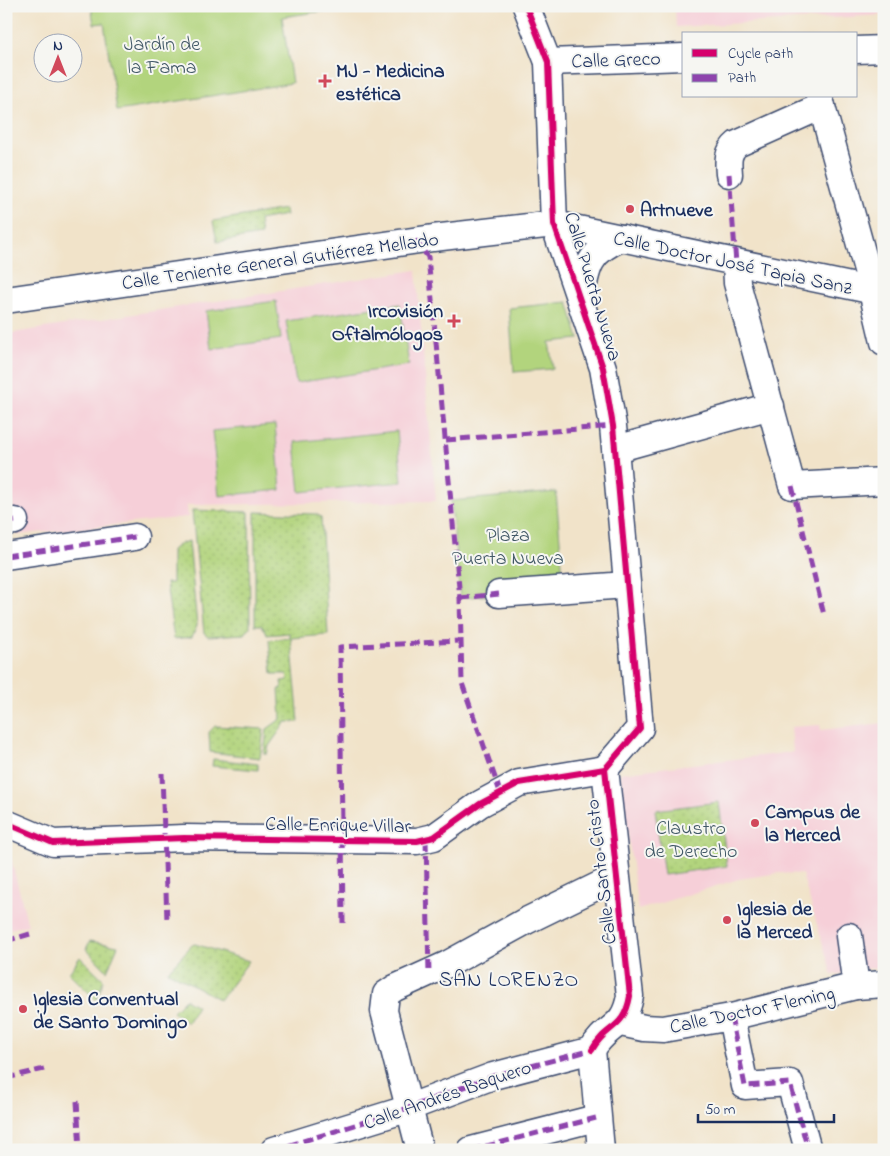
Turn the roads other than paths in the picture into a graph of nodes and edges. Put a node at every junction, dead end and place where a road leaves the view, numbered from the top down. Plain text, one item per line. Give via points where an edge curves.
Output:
1 (526, 6) edge
2 (884, 48) edge
3 (858, 50) edge
4 (682, 57) edge
5 (548, 62) junction
6 (821, 101) edge
7 (729, 174) dead end
8 (554, 224) junction
9 (622, 238) junction
10 (736, 263) junction
11 (877, 292) edge
12 (6, 300) edge
13 (581, 303) junction
14 (884, 342) edge
15 (771, 406) junction
16 (616, 449) junction
17 (884, 481) edge
18 (135, 537) dead end
19 (6, 556) edge
20 (627, 585) junction
21 (499, 594) dead end
22 (640, 728) joint
23 (605, 769) junction
24 (6, 823) edge
25 (616, 877) junction
26 (849, 936) dead end
27 (884, 985) edge
28 (856, 986) junction
29 (731, 1017) junction
30 (621, 1022) junction
31 (592, 1050) junction
32 (408, 1108) junction
33 (596, 1118) junction
34 (274, 1150) edge
35 (420, 1150) edge
36 (471, 1150) edge
37 (600, 1150) edge
38 (808, 1150) edge

1 - 5 street, Calle Puerta Nueva
2 - 3 street
4 - 5 street, Calle Greco
5 - 8 street, Calle Puerta Nueva
6 - 7 street via 737,144 729,154
6 - 11 street
8 - 9 street, Calle Doctor José Tapia Sanz
8 - 12 street, Calle Teniente General Gutiérrez Mellado via 433,238
8 - 13 street, Calle Puerta Nueva
9 - 10 street, Calle Doctor José Tapia Sanz
9 - 13 street, Calle Puerta Nueva via 598,250 589,262
10 - 11 street, Calle Doctor José Tapia Sanz
10 - 15 street via 737,283
11 - 14 street
13 - 16 street, Calle Puerta Nueva via 603,368
15 - 16 street
15 - 17 street via 792,486
16 - 20 street, Calle Puerta Nueva
18 - 19 street
20 - 21 street
20 - 22 street, Calle Puerta Nueva
22 - 23 street, Calle Santo Cristo
23 - 24 street, Calle Enrique Villar via 519,783 484,801 434,837 417,842 184,838 53,843
23 - 25 street, Calle Santo Cristo
25 - 30 street, Calle Santo Cristo via 630,986 628,1005
25 - 32 street via 429,974 389,991 384,999 384,1011
26 - 28 street
27 - 28 street, Calle Doctor Fleming
28 - 29 street, Calle Doctor Fleming
29 - 30 street, Calle Doctor Fleming via 663,1029
29 - 38 street via 745,1086 790,1083
30 - 31 street
31 - 32 street, Calle Andrés Baquero via 493,1076
31 - 33 street
32 - 34 street, Calle Andrés Baquero
32 - 35 street
33 - 36 street
33 - 37 street

